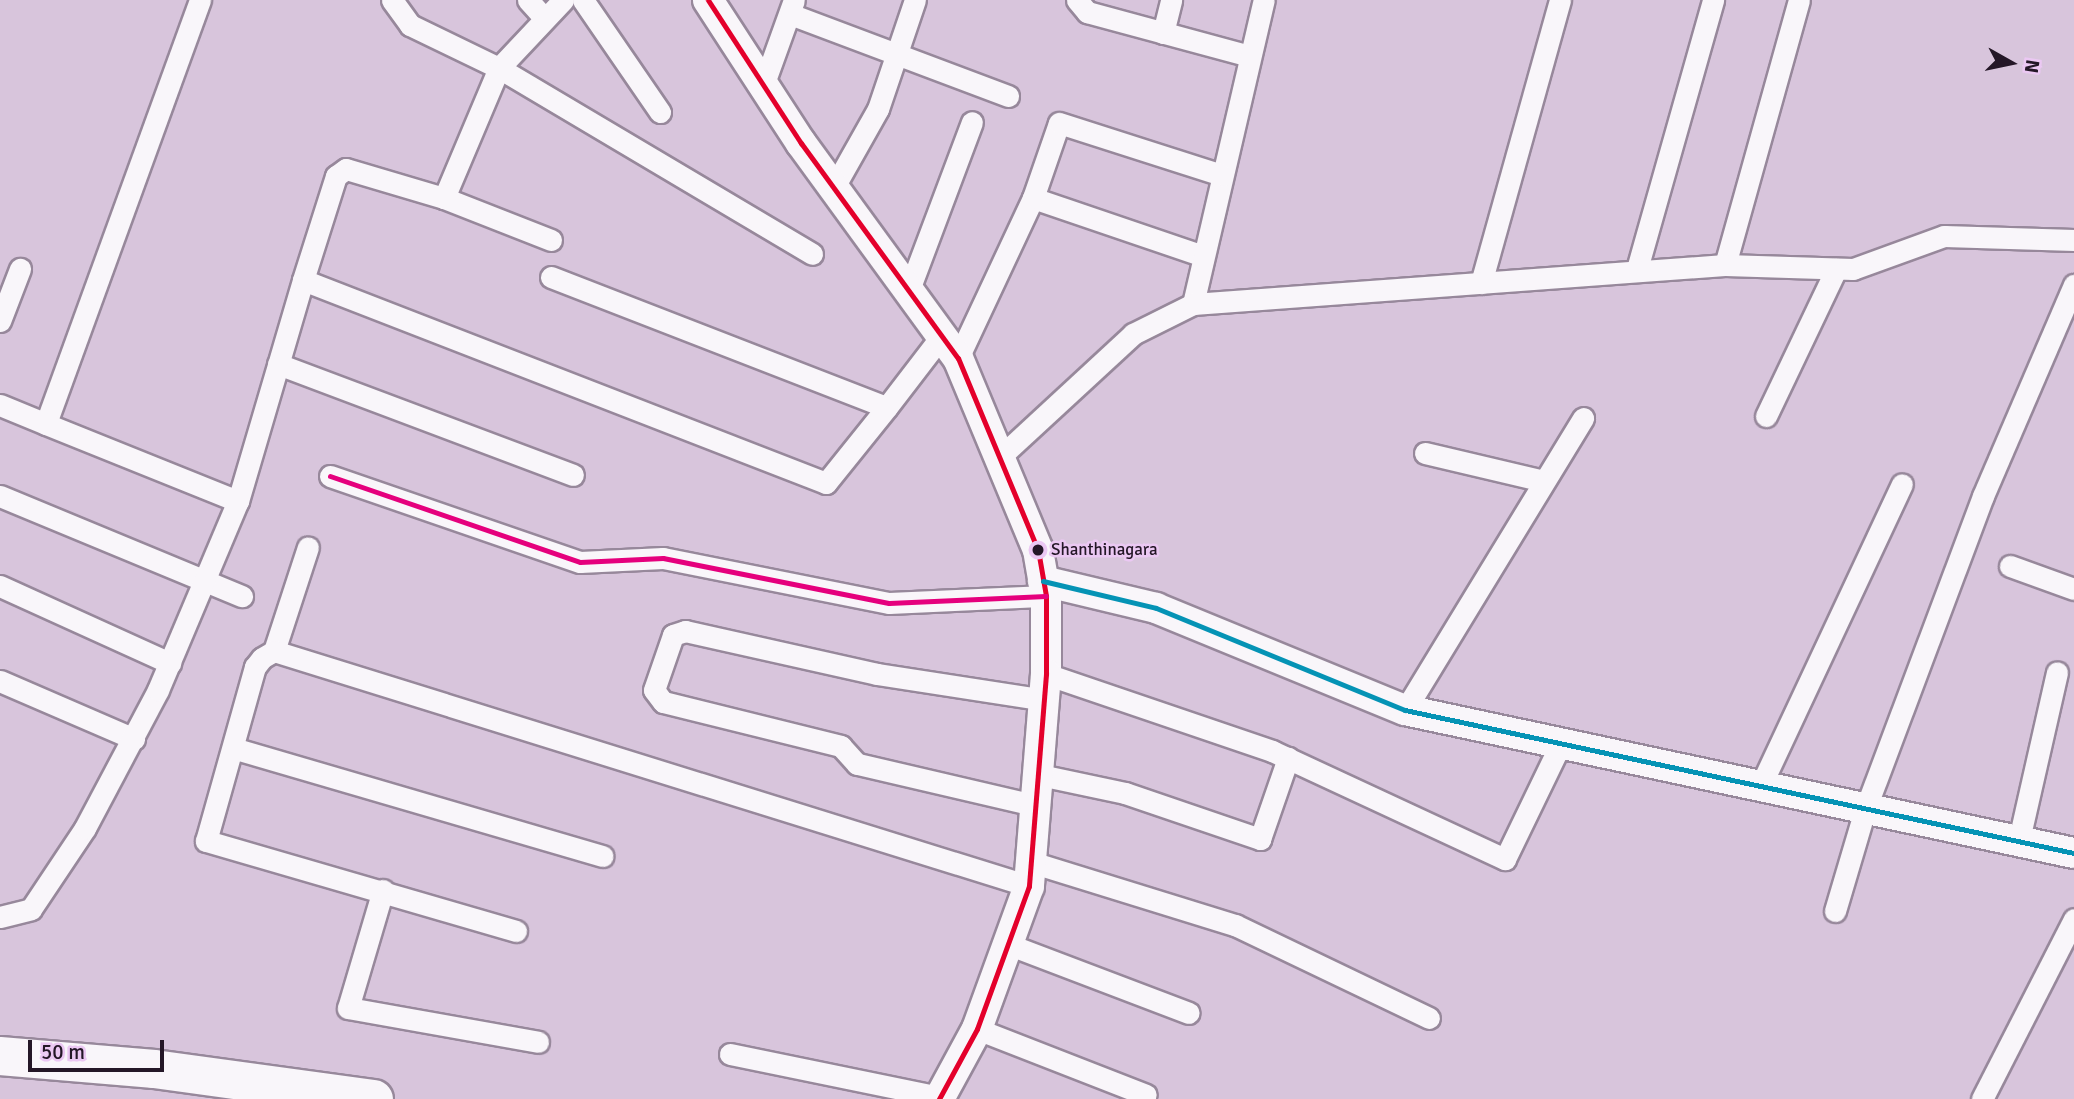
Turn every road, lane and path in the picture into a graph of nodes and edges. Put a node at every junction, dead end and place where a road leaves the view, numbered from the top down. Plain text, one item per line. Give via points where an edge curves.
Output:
1 (200, 0) edge
2 (392, 0) edge
3 (528, 0) edge
4 (563, 0) edge
5 (583, 0) edge
6 (708, 0) edge
7 (915, 0) edge
8 (1077, 0) edge
9 (1171, 0) edge
10 (1264, 0) edge
11 (1560, 0) edge
12 (1713, 0) edge
13 (1799, 0) edge
14 (792, 7) edge
15 (545, 19) junction
16 (1163, 33) junction
17 (896, 54) junction
18 (1250, 56) junction
19 (499, 68) junction
20 (763, 86) junction
21 (1008, 96) dead end
22 (660, 112) dead end
23 (972, 122) dead end
24 (1222, 175) junction
25 (834, 187) junction
26 (443, 198) junction
27 (1033, 198) junction
28 (551, 240) dead end
29 (2074, 240) edge
30 (812, 254) dead end
31 (1203, 256) junction
32 (1726, 265) junction
33 (20, 269) dead end
34 (1836, 269) junction
35 (1637, 270) junction
36 (551, 277) dead end
37 (303, 280) junction
38 (1480, 283) junction
39 (2074, 285) edge
40 (910, 287) junction
41 (1193, 304) junction
42 (0, 321) edge
43 (950, 346) junction
44 (278, 364) junction
45 (0, 405) edge
46 (887, 407) junction
47 (1766, 416) dead end
48 (1583, 418) dead end
49 (46, 424) junction
50 (1425, 453) dead end
51 (1001, 456) junction
52 (573, 475) dead end
53 (330, 476) dead end
54 (1543, 481) junction
55 (1902, 484) dead end
56 (0, 496) edge
57 (237, 501) junction
58 (308, 547) dead end
59 (2010, 566) dead end
60 (205, 580) junction
61 (0, 586) edge
62 (1044, 589) junction
63 (2074, 589) edge
64 (242, 596) dead end
65 (274, 651) junction
66 (170, 663) junction
67 (2057, 672) dead end
68 (0, 681) edge
69 (1045, 687) junction
70 (1405, 710) junction
71 (134, 739) junction
72 (1560, 746) junction
73 (233, 748) junction
74 (1288, 758) junction
75 (1040, 775) junction
76 (1761, 785) junction
77 (1038, 806) junction
78 (1865, 810) junction
79 (2018, 844) junction
80 (2074, 853) edge
81 (603, 856) dead end
82 (1030, 874) junction
83 (383, 891) junction
84 (1835, 911) dead end
85 (0, 917) edge
86 (2074, 919) edge
87 (516, 931) dead end
88 (1010, 945) junction
89 (1189, 1013) dead end
90 (1429, 1018) dead end
91 (977, 1029) junction
92 (538, 1042) dead end
93 (730, 1054) dead end
94 (0, 1055) edge
95 (1146, 1095) dead end
96 (939, 1098) edge
97 (374, 1099) edge
98 (1982, 1099) edge

1 - 49 street
2 - 19 street via 410,25
3 - 15 street
4 - 15 street
5 - 22 street
6 - 20 street
7 - 17 street
8 - 16 street via 1087,12
9 - 16 street
10 - 18 street
11 - 38 street
12 - 35 street
13 - 32 street
14 - 17 street
14 - 20 street
15 - 19 street
16 - 18 street
17 - 21 street
17 - 25 street via 878,109
18 - 24 street
19 - 26 street
19 - 30 street
20 - 25 street
23 - 40 street
24 - 27 street via 1059,123
24 - 31 street
25 - 40 street
26 - 28 street
26 - 37 street via 346,169 336,176
27 - 31 street
27 - 43 street
29 - 34 street via 1944,236 1853,269
31 - 41 street
32 - 34 street
32 - 35 street
33 - 42 street
34 - 47 street
35 - 38 street
36 - 46 street
37 - 44 street
37 - 46 street via 826,483
38 - 41 street
39 - 78 street via 1983,496
40 - 43 street
41 - 51 street via 1133,334
43 - 46 street
43 - 51 street
44 - 52 street
44 - 57 street
45 - 49 street
48 - 54 street
49 - 57 street
50 - 54 street
51 - 62 street via 1038,550
53 - 62 street via 580,562 663,558 889,603
54 - 70 street
55 - 76 street
56 - 60 street
57 - 60 street
58 - 65 street
59 - 63 street
60 - 64 street
60 - 66 street
61 - 66 street
62 - 69 street
62 - 70 street via 1156,608
65 - 73 street via 255,667
65 - 82 street
66 - 71 street
67 - 79 street
68 - 71 street
69 - 74 street
69 - 75 street
69 - 77 street via 877,674 685,631 673,635 654,690 663,702 841,746 857,764
70 - 72 street
71 - 85 street via 85,828 31,909
72 - 74 street via 1505,859
72 - 76 street
73 - 81 street
73 - 83 street via 206,841
74 - 75 street via 1261,839 1125,793
75 - 77 street
76 - 78 street
77 - 82 street
78 - 79 street
78 - 84 street
79 - 80 street
82 - 88 street
82 - 90 street via 1235,925
83 - 87 street
83 - 92 street via 348,1008
86 - 98 street
88 - 89 street
88 - 91 street
91 - 95 street
91 - 96 street
93 - 96 street
94 - 97 highway via 154,1069

